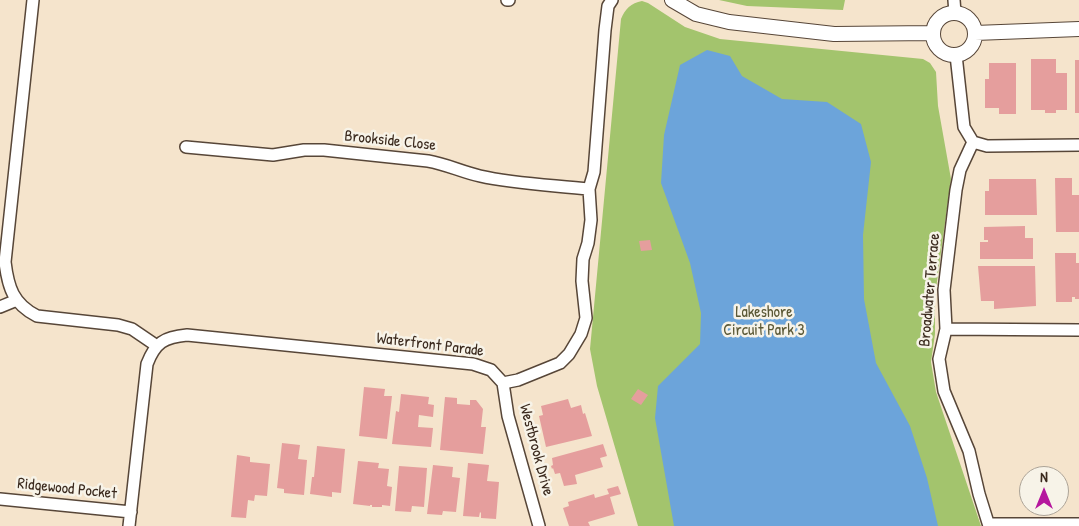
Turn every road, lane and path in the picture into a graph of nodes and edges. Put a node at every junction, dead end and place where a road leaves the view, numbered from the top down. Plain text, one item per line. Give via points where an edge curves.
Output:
1 (33, 0) edge
2 (612, 0) edge
3 (672, 0) edge
4 (954, 6) edge
5 (1079, 29) edge
6 (933, 33) junction
7 (975, 33) junction
8 (956, 55) junction
9 (973, 142) junction
10 (1079, 145) edge
11 (186, 147) dead end
12 (589, 189) junction
13 (17, 300) junction
14 (0, 307) edge
15 (946, 329) junction
16 (1079, 330) edge
17 (156, 346) junction
18 (503, 383) junction
19 (0, 499) edge
20 (131, 512) junction
21 (1079, 524) edge
22 (989, 525) edge
23 (129, 526) edge
24 (539, 526) edge

1 - 13 street via 5,262 10,288
2 - 12 street via 608,6 605,30 594,172
3 - 6 street via 696,14 729,22 834,34
4 - 6 street via 938,21
4 - 7 street via 967,17
5 - 7 street
6 - 8 street via 942,51
7 - 8 street via 972,45
8 - 9 street via 964,127
9 - 10 street via 987,146
9 - 15 street, Broadwater Terrace via 960,170 956,190 944,290
11 - 12 street, Brookside Close via 273,155 324,150 443,164 497,179
12 - 18 street via 591,220 582,281 586,318 581,334 560,363
13 - 14 street
13 - 17 street via 37,316 118,325 132,329
15 - 16 street
15 - 22 street, Broadwater Terrace via 939,359 940,375 969,451
17 - 18 street, Waterfront Parade via 166,339 187,335 453,362 484,366 498,375
17 - 20 street via 147,364
18 - 24 street, Westbrook Drive via 508,416
19 - 20 street, Ridgewood Pocket
20 - 23 street
21 - 22 street

